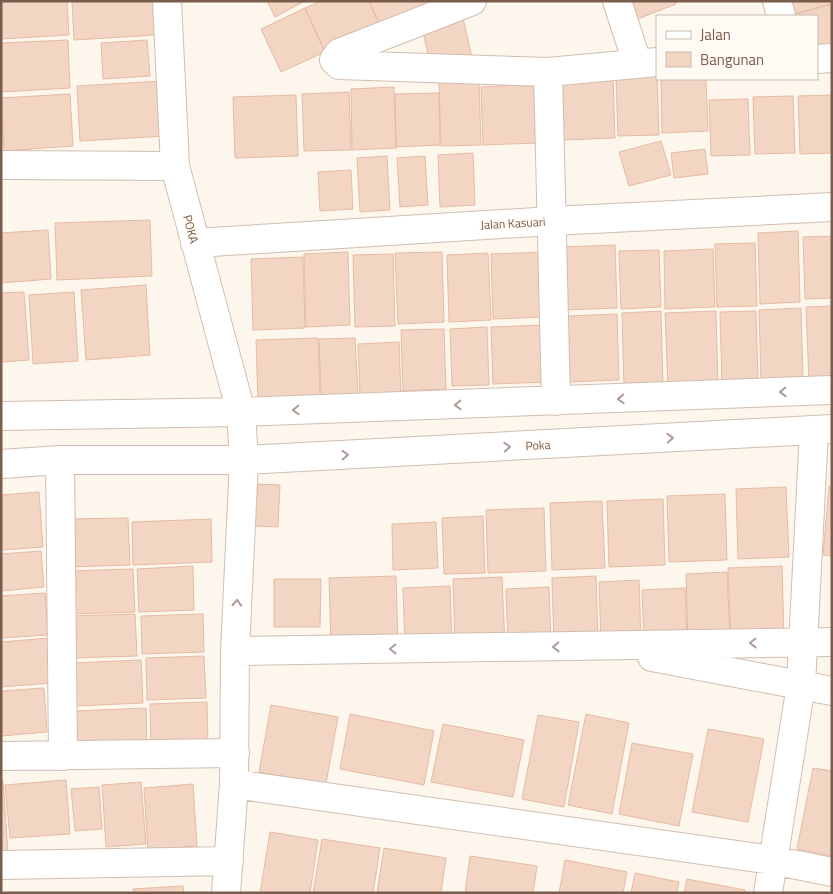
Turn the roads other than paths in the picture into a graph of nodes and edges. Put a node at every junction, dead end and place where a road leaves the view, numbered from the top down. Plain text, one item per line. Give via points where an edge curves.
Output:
1 (167, 1) edge
2 (472, 1) edge
3 (617, 1) edge
4 (777, 1) edge
5 (782, 15) edge
6 (832, 58) edge
7 (818, 59) edge
8 (647, 62) edge
9 (548, 72) junction
10 (1, 165) edge
11 (175, 166) junction
12 (832, 207) edge
13 (552, 221) junction
14 (195, 243) junction
15 (832, 390) edge
16 (556, 401) junction
17 (241, 412) junction
18 (1, 416) edge
19 (823, 430) edge
20 (60, 460) junction
21 (244, 460) junction
22 (1, 464) edge
23 (802, 642) junction
24 (832, 642) edge
25 (597, 646) junction
26 (235, 651) junction
27 (802, 685) junction
28 (832, 691) edge
29 (235, 753) junction
30 (1, 756) edge
31 (63, 756) junction
32 (234, 784) junction
33 (772, 860) junction
34 (229, 861) junction
35 (1, 865) edge
36 (832, 872) edge
37 (226, 893) edge
38 (768, 893) edge

1 - 11 street, POKA
2 - 9 street via 339,52 334,60 339,65
3 - 8 street
4 - 5 street
6 - 7 street
8 - 9 street
9 - 13 street
10 - 11 street
11 - 14 street, POKA
12 - 13 street, Jalan Kasuari
13 - 14 street, Jalan Kasuari
13 - 16 street
14 - 17 street, POKA
15 -> 16 street
16 -> 17 street
17 - 18 street
17 - 21 street, POKA
21 -> 19 street, Poka
19 - 23 street
20 - 21 street, Poka
20 - 22 street, Poka
20 - 31 street
26 -> 21 street, POKA
23 - 24 street
23 -> 25 street
23 - 27 street
25 -> 26 street
25 - 27 street
26 - 29 street, POKA
27 - 28 street
27 - 33 street
29 - 31 street
29 - 32 street, POKA
30 - 31 street
32 - 33 street
32 - 34 street, POKA
33 - 36 street
33 - 38 street
34 - 35 street
34 - 37 street, POKA

